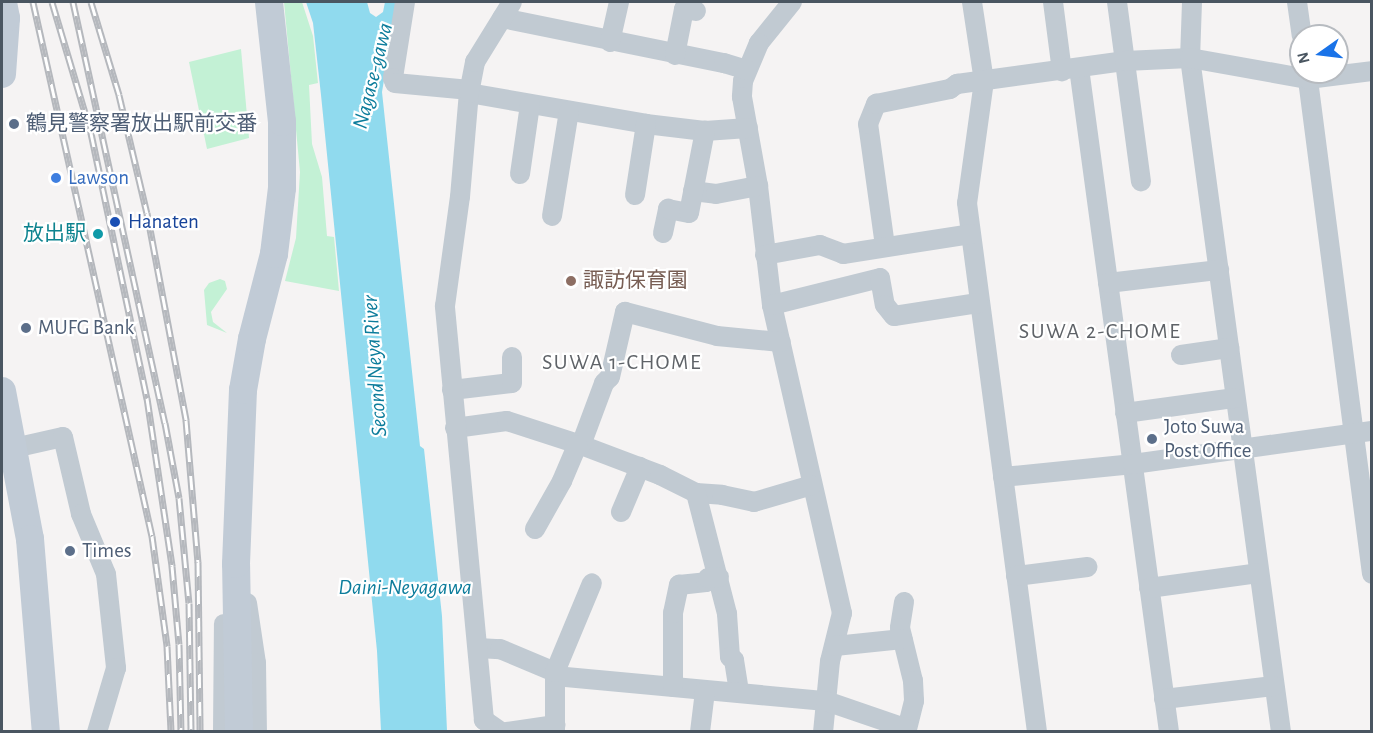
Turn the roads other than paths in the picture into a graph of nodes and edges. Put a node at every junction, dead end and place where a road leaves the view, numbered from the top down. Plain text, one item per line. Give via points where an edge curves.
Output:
1 (3, 2) edge
2 (269, 2) edge
3 (405, 2) edge
4 (619, 2) edge
5 (792, 2) edge
6 (972, 2) edge
7 (1053, 2) edge
8 (1117, 2) edge
9 (1192, 2) edge
10 (1297, 2) edge
11 (684, 8) dead end
12 (508, 10) edge
13 (1300, 24) edge
14 (610, 42) junction
15 (675, 55) junction
16 (1190, 58) junction
17 (1125, 61) junction
18 (1070, 69) junction
19 (747, 70) junction
20 (1371, 71) edge
21 (1289, 72) edge
22 (1349, 72) edge
23 (2, 74) edge
24 (984, 81) junction
25 (1308, 84) edge
26 (470, 92) junction
27 (530, 105) junction
28 (569, 111) junction
29 (646, 124) junction
30 (748, 128) junction
31 (705, 131) junction
32 (520, 174) dead end
33 (1141, 181) dead end
34 (758, 186) junction
35 (693, 191) junction
36 (635, 195) dead end
37 (552, 216) dead end
38 (663, 233) dead end
39 (970, 234) junction
40 (882, 248) junction
41 (765, 255) junction
42 (1219, 270) junction
43 (880, 278) junction
44 (1108, 283) junction
45 (978, 303) junction
46 (772, 305) junction
47 (781, 342) junction
48 (1229, 348) junction
49 (1181, 356) dead end
50 (512, 357) dead end
51 (452, 390) junction
52 (2, 391) edge
53 (1235, 398) junction
54 (1125, 413) junction
55 (455, 428) junction
56 (1362, 432) edge
57 (9, 435) edge
58 (579, 445) junction
59 (1241, 448) junction
60 (1133, 464) junction
61 (640, 467) junction
62 (1003, 477) junction
63 (812, 485) junction
64 (696, 493) junction
65 (621, 512) dead end
66 (535, 529) dead end
67 (236, 564) junction
68 (1087, 567) dead end
69 (1258, 573) junction
70 (1371, 574) edge
71 (1016, 576) junction
72 (719, 577) junction
73 (592, 583) dead end
74 (1149, 588) junction
75 (904, 602) dead end
76 (903, 639) junction
77 (835, 646) junction
78 (478, 648) junction
79 (555, 674) junction
80 (1274, 686) junction
81 (673, 687) junction
82 (705, 691) junction
83 (739, 693) junction
84 (1164, 699) junction
85 (826, 701) junction
86 (555, 729) edge
87 (905, 730) edge
88 (46, 732) edge
89 (97, 732) edge
90 (223, 732) edge
91 (239, 732) edge
92 (257, 732) edge
93 (501, 732) edge
94 (507, 732) edge
95 (700, 732) edge
96 (823, 732) edge
97 (1037, 732) edge
98 (1169, 732) edge
99 (1281, 732) edge

1 - 23 street via 6,18
2 - 67 street via 282,122 282,188 274,254 243,390
3 - 26 street via 395,83
4 - 14 street
5 - 19 street via 759,43
6 - 24 street
7 - 18 street
8 - 17 street
9 - 16 street
10 - 13 street
11 - 15 street
12 - 14 street
12 - 26 street via 475,62
14 - 15 street
15 - 19 street
16 - 17 street
16 - 21 street
16 - 42 street
17 - 18 street
17 - 33 street
18 - 24 street
18 - 44 street
19 - 30 street via 742,97
20 - 22 street
24 - 39 street via 967,203
24 - 40 street via 957,84 872,108 868,124
25 - 56 street
26 - 27 street
26 - 51 street via 446,306
27 - 28 street
27 - 32 street
28 - 29 street
28 - 37 street
29 - 31 street
29 - 36 street
30 - 31 street
30 - 34 street
31 - 35 street
34 - 35 street via 716,194
34 - 41 street
35 - 38 street via 689,213 668,209
39 - 40 street
39 - 45 street
40 - 41 street via 843,254 820,245
40 - 43 street
41 - 46 street
42 - 44 street
42 - 48 street
43 - 45 street via 885,304 894,316
43 - 46 street
44 - 54 street
45 - 62 street
46 - 47 street
47 - 58 street via 717,336 625,312 610,376
47 - 63 street
48 - 49 street
48 - 53 street
50 - 51 street via 512,383
51 - 55 street
52 - 57 street
53 - 54 street
53 - 59 street
54 - 60 street
55 - 58 street via 507,421
55 - 78 street
56 - 59 street
56 - 70 street
57 - 88 street via 30,539
57 - 89 street via 63,437 81,514 106,574 116,668
58 - 61 street
58 - 66 street
59 - 60 street
59 - 69 street
60 - 62 street
60 - 74 street
61 - 64 street
61 - 65 street
62 - 71 street
63 - 64 street via 754,502
63 - 77 street via 842,613
64 - 72 street
67 - 90 street via 224,586
67 - 91 street
67 - 92 street via 244,584 256,663
68 - 71 street
69 - 74 street
69 - 80 street
71 - 97 street
72 - 81 street via 679,585 673,613
72 - 83 street
73 - 79 street
74 - 84 street
75 - 76 street via 900,628
76 - 77 street
76 - 87 street via 915,701
77 - 85 street
78 - 79 street via 500,649
78 - 93 street via 484,720
79 - 81 street
79 - 86 street
80 - 84 street
80 - 99 street
81 - 82 street
82 - 83 street
82 - 95 street
83 - 85 street
84 - 98 street
85 - 87 street
85 - 96 street
86 - 94 street

